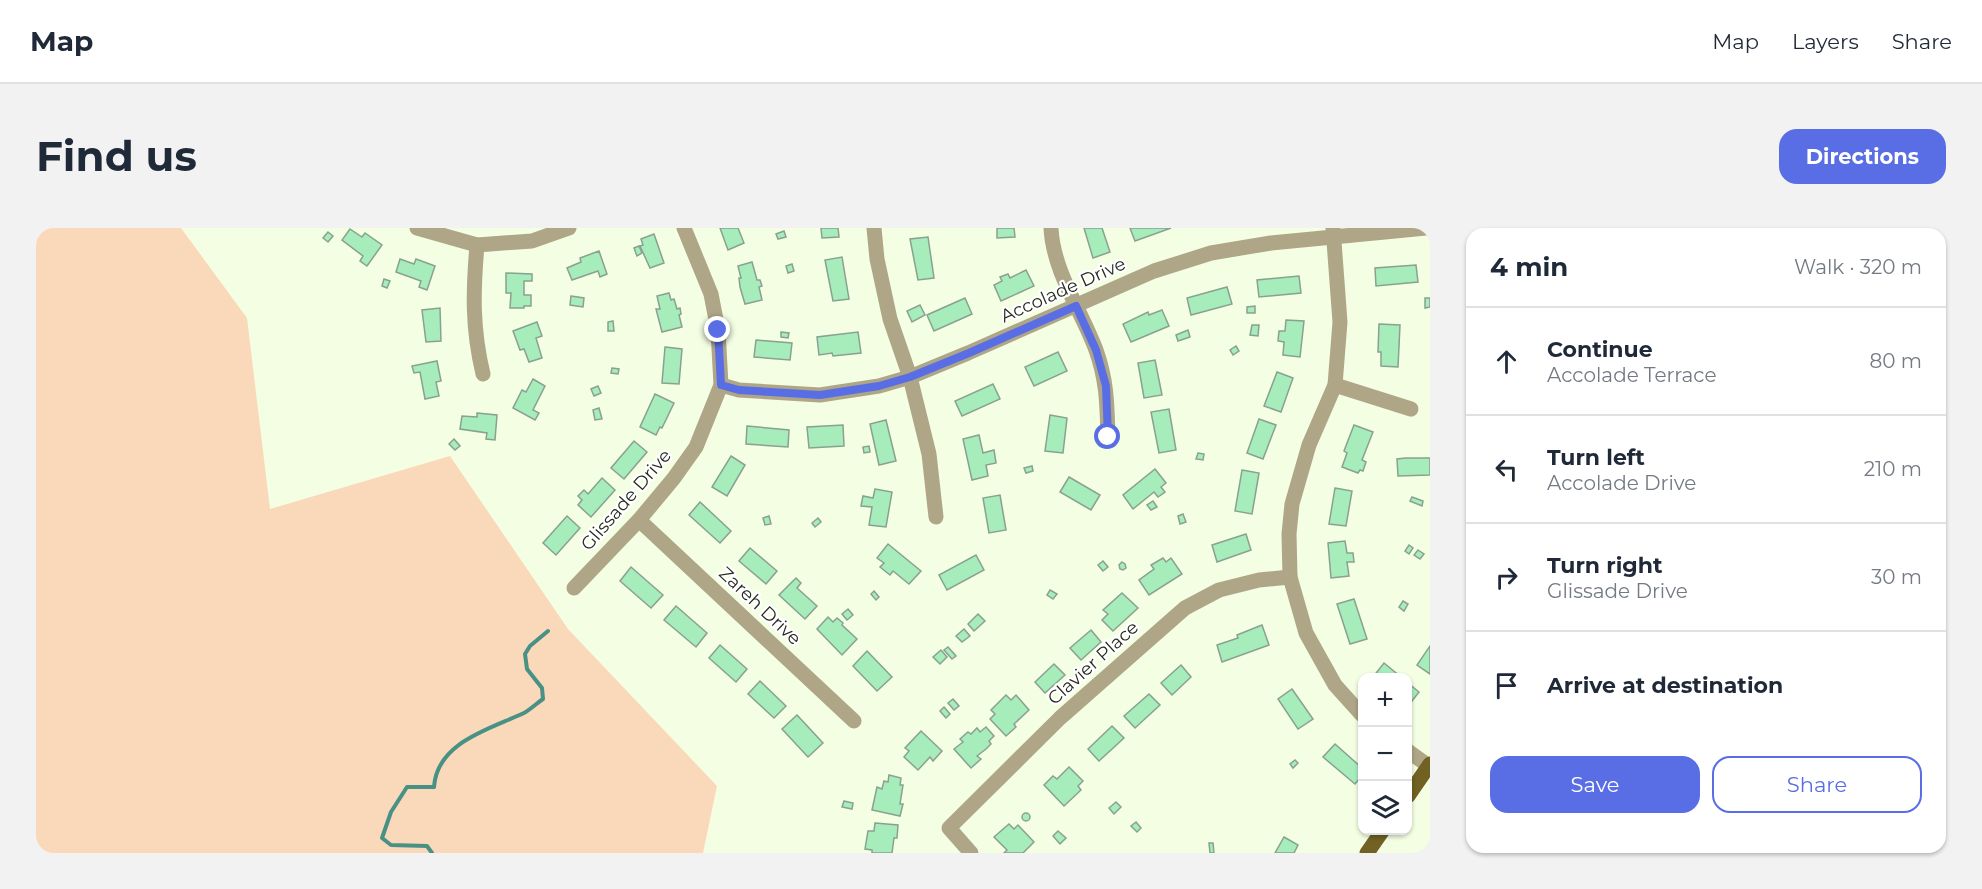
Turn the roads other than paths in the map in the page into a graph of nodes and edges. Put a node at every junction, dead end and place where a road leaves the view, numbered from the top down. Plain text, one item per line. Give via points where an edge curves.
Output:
1 (417, 228) edge
2 (568, 228) edge
3 (684, 228) edge
4 (874, 228) edge
5 (1051, 228) edge
6 (1426, 228) edge
7 (1333, 232) edge
8 (477, 245) junction
9 (1076, 306) junction
10 (483, 374) dead end
11 (910, 377) junction
12 (721, 385) junction
13 (1335, 385) junction
14 (1411, 409) dead end
15 (1108, 437) dead end
16 (936, 517) dead end
17 (639, 520) junction
18 (1290, 577) junction
19 (573, 588) dead end
20 (1358, 711) edge
21 (854, 721) dead end
22 (1412, 754) edge
23 (1430, 766) edge
24 (1412, 789) edge
25 (1380, 835) edge
26 (971, 853) edge
27 (1367, 853) edge

1 - 8 street
2 - 8 street via 532,241
3 - 12 street, Glissade Drive via 711,294 718,330
4 - 11 street via 890,319
5 - 9 street via 1064,280
6 - 7 street, Accolade Drive
7 - 9 street, Accolade Drive via 1211,253 1154,271
7 - 13 street via 1340,322
8 - 10 street via 473,291 476,342
9 - 11 street, Accolade Drive
9 - 15 street via 1096,350 1106,386
11 - 12 street, Accolade Drive via 820,395 739,390
11 - 16 street via 929,453
12 - 17 street, Glissade Drive via 696,447
13 - 14 street
13 - 18 street via 1309,446 1292,504
17 - 19 street, Glissade Drive
17 - 21 street, Zareh Drive
18 - 20 street via 1306,633 1335,685
18 - 26 street, Clavier Place via 1219,590 1185,608 1060,718 949,828
22 - 23 street
23 - 24 main road
25 - 27 main road

